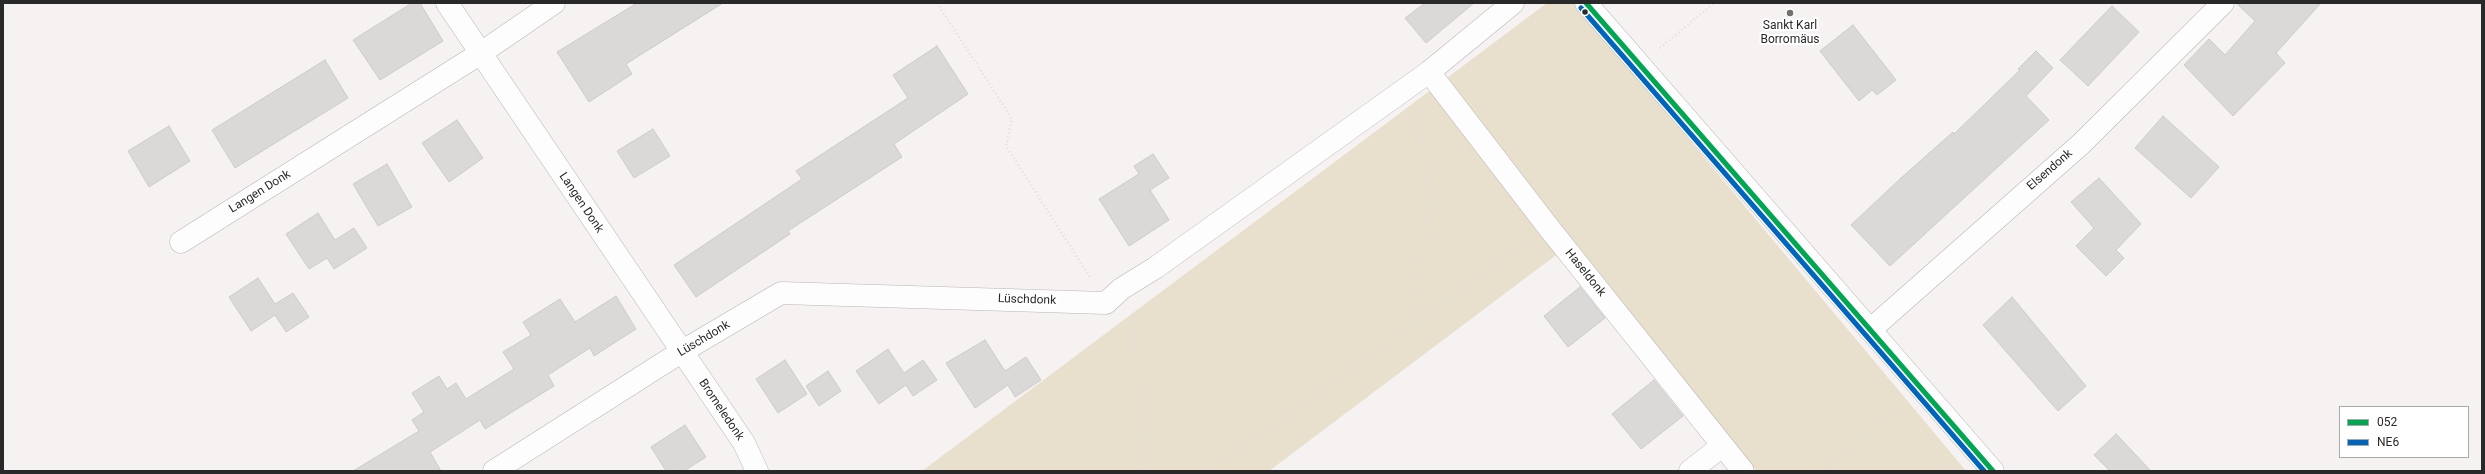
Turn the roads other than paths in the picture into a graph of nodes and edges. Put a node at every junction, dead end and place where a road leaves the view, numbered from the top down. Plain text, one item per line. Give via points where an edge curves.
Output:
1 (448, 3) edge
2 (554, 3) edge
3 (1513, 3) edge
4 (1586, 3) edge
5 (2223, 3) edge
6 (481, 53) junction
7 (1422, 77) junction
8 (181, 242) dead end
9 (1870, 330) junction
10 (681, 352) junction
11 (1722, 446) junction
12 (494, 471) edge
13 (757, 471) edge
14 (1690, 471) edge
15 (1743, 471) edge
16 (1993, 471) edge

1 - 6 street, Langen Donk
2 - 6 street, Langen Donk
3 - 7 street
4 - 9 street
5 - 9 street, Elsendonk via 2081,144
6 - 8 street, Langen Donk
6 - 10 street, Langen Donk
7 - 10 street, Lüschdonk via 1155,268 1121,289 1106,303 781,293
7 - 11 street, Haseldonk via 1549,228
9 - 16 street
10 - 12 street, Lüschdonk
10 - 13 street, Bromeledonk via 744,443
11 - 14 street
11 - 15 street, Haseldonk

